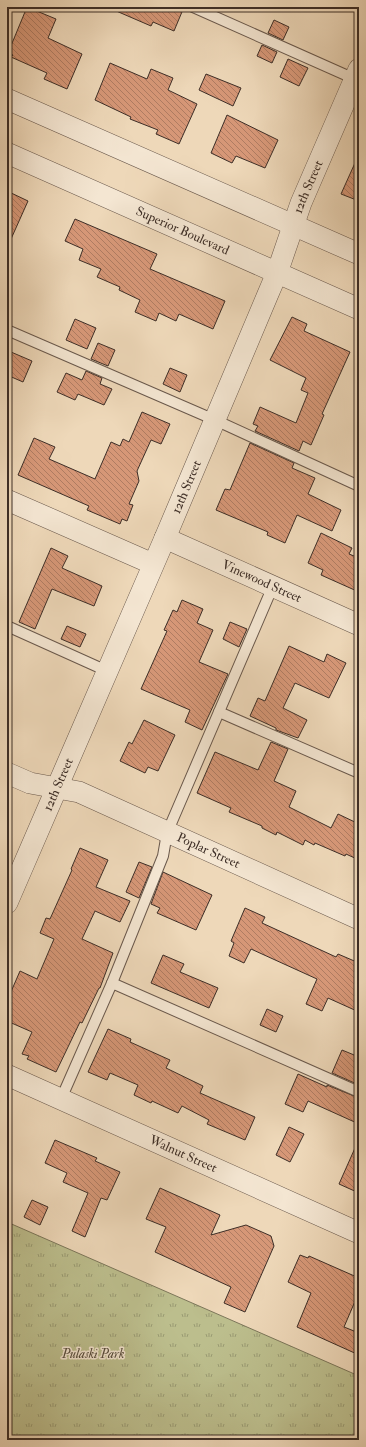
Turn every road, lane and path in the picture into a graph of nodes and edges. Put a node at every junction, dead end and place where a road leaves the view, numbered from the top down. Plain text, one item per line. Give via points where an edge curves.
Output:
1 (193, 7) edge
2 (358, 76) edge
3 (7, 98) edge
4 (7, 153) edge
5 (293, 224) junction
6 (359, 254) edge
7 (277, 273) junction
8 (359, 309) edge
9 (7, 330) edge
10 (215, 420) junction
11 (359, 486) edge
12 (7, 500) edge
13 (165, 538) junction
14 (153, 564) junction
15 (273, 586) junction
16 (359, 625) edge
17 (7, 626) edge
18 (107, 671) junction
19 (219, 712) junction
20 (7, 773) edge
21 (359, 773) edge
22 (56, 789) junction
23 (167, 833) junction
24 (7, 903) edge
25 (359, 919) edge
26 (112, 983) junction
27 (7, 1075) edge
28 (359, 1092) edge
29 (61, 1099) junction
30 (359, 1233) edge

1 - 2 lane
2 - 5 street, 12th Street
3 - 5 street
4 - 7 street, Superior Boulevard
5 - 6 street
5 - 7 street, 12th Street
7 - 8 street, Superior Boulevard
7 - 10 street, 12th Street
9 - 10 lane
10 - 11 lane
10 - 13 street, 12th Street
12 - 14 street
13 - 14 street, 12th Street
13 - 15 street, Vinewood Street
14 - 18 street, 12th Street
15 - 16 street, Vinewood Street
15 - 19 lane
17 - 18 lane
18 - 22 street, 12th Street
19 - 21 lane
19 - 23 lane
20 - 22 street, Poplar Street via 30,783
22 - 23 street, Poplar Street via 79,792
22 - 24 street, 12th Street
23 - 25 street, Poplar Street
23 - 26 lane via 163,856
26 - 28 lane
26 - 29 lane
27 - 29 street, Walnut Street
29 - 30 street, Walnut Street

